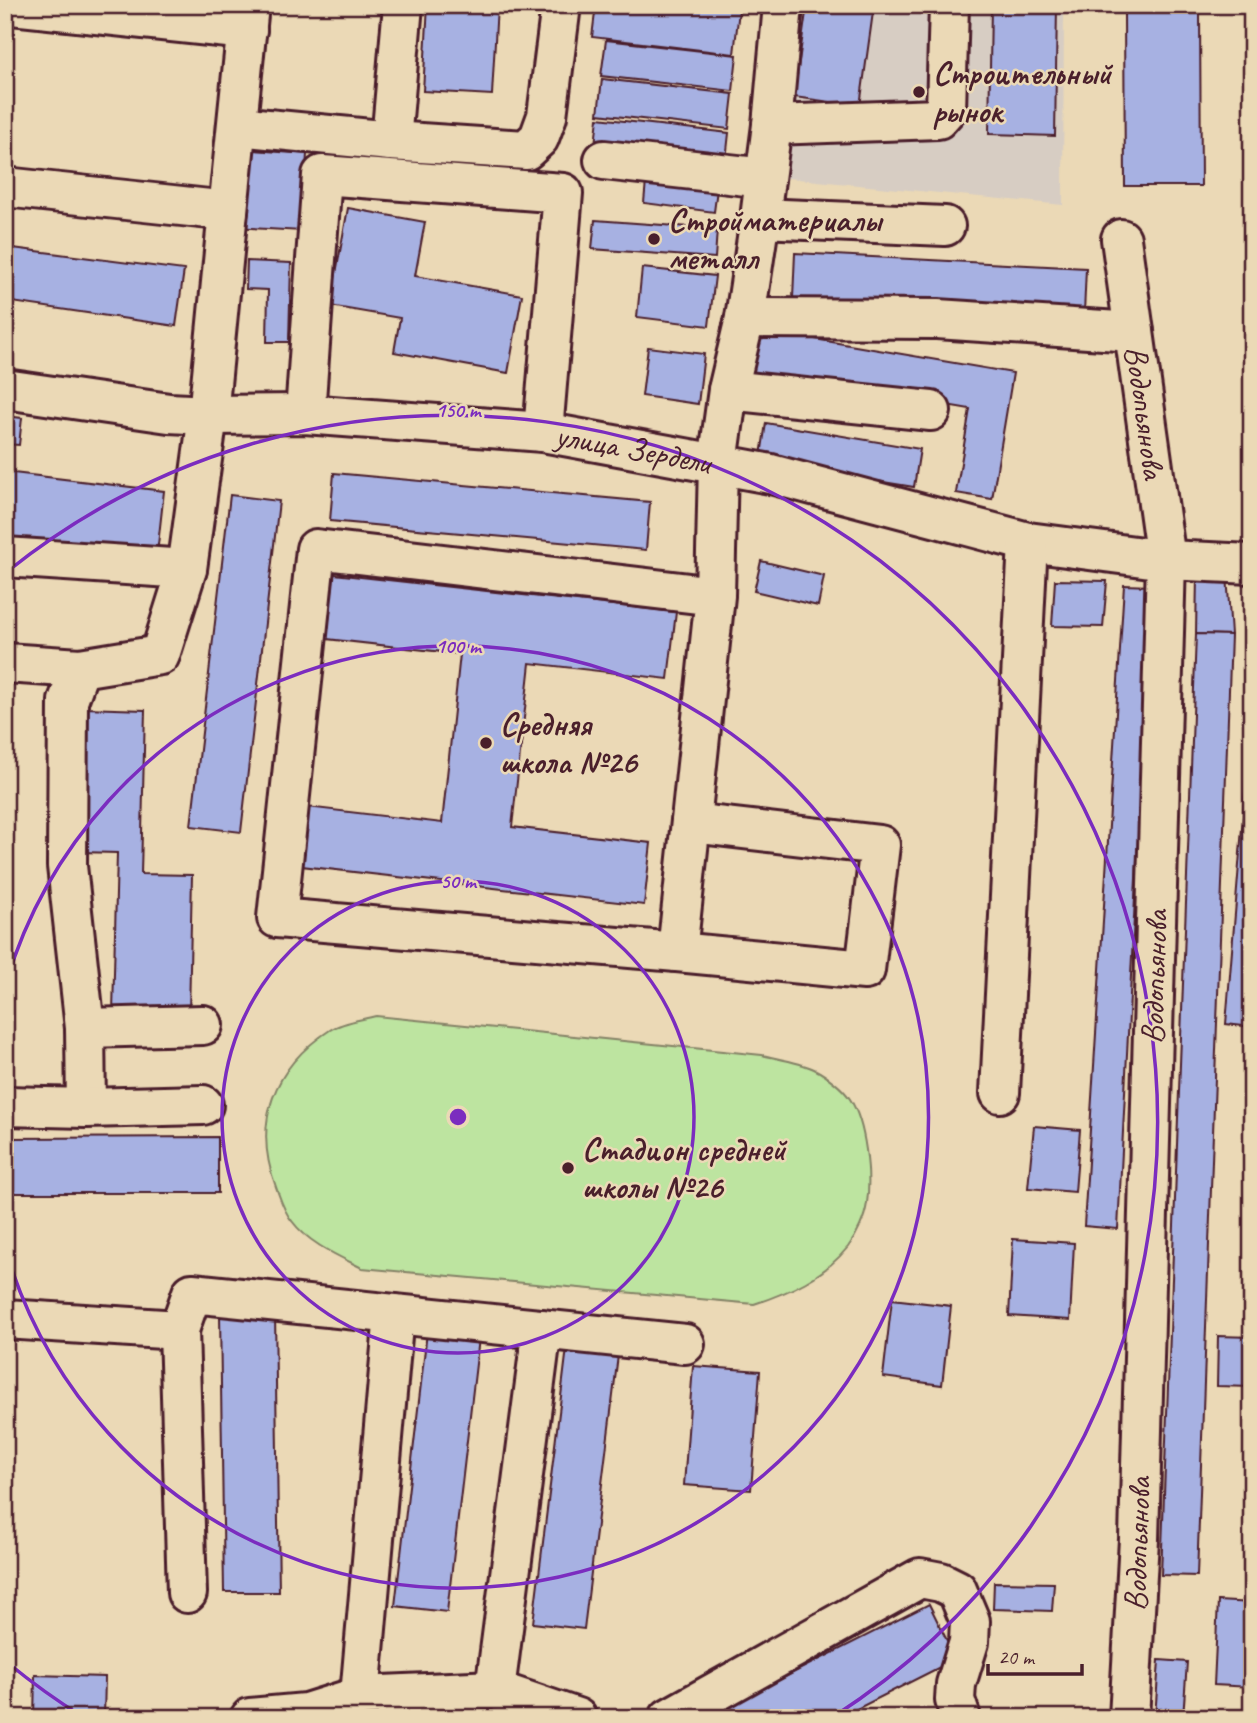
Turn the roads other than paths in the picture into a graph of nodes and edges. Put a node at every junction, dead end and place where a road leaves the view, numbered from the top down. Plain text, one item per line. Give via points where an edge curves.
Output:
1 (12, 5) edge
2 (403, 5) edge
3 (561, 5) edge
4 (783, 5) edge
5 (949, 5) edge
6 (248, 18) edge
7 (772, 125) junction
8 (238, 126) junction
9 (391, 141) junction
10 (604, 160) dead end
11 (765, 178) junction
12 (5, 187) edge
13 (228, 211) junction
14 (760, 218) junction
15 (945, 226) dead end
16 (1121, 239) dead end
17 (745, 318) junction
18 (1134, 331) junction
19 (5, 389) edge
20 (728, 390) junction
21 (931, 411) dead end
22 (305, 414) junction
23 (208, 415) junction
24 (543, 432) junction
25 (718, 463) junction
26 (1028, 542) junction
27 (5, 557) edge
28 (1166, 560) junction
29 (1252, 564) edge
30 (187, 569) junction
31 (715, 596) junction
32 (5, 663) edge
33 (80, 668) junction
34 (691, 823) junction
35 (677, 952) junction
36 (203, 1024) dead end
37 (85, 1028) junction
38 (1000, 1093) dead end
39 (203, 1105) dead end
40 (5, 1106) edge
41 (86, 1108) junction
42 (394, 1314) junction
43 (5, 1319) edge
44 (179, 1329) junction
45 (542, 1329) junction
46 (685, 1344) dead end
47 (187, 1593) dead end
48 (495, 1690) junction
49 (360, 1696) junction
50 (250, 1718) edge
51 (578, 1718) edge
52 (669, 1718) edge
53 (961, 1718) edge
54 (1129, 1718) edge

1 - 6 street
2 - 9 street
3 - 9 street via 547,116 539,138 526,150
4 - 7 street
5 - 7 street via 946,110 938,119
6 - 8 street
7 - 11 street
8 - 9 street
8 - 13 street
10 - 11 street
11 - 14 street
12 - 13 street
13 - 23 street
14 - 15 street
14 - 17 street
16 - 18 street, Водопьянова
17 - 18 street via 937,318
17 - 20 street
18 - 28 street, Водопьянова
19 - 23 street, улица Зердели via 169,414
20 - 21 street
20 - 25 street
22 - 23 street, улица Зердели
22 - 24 street, улица Зердели
22 - 24 street via 322,175 564,193
23 - 30 street
24 - 25 street, улица Зердели
25 - 26 street, улица Зердели
25 - 31 street
26 - 28 street, улица Зердели
26 - 38 street
27 - 30 street
28 - 29 street, улица Зердели
28 - 54 street, Водопьянова via 1139,1539
30 - 33 street via 160,655
31 - 34 street
31 - 35 street via 316,549 313,576 277,918
32 - 33 street
33 - 37 street via 68,701 67,866
34 - 35 street
34 - 35 street via 880,845 865,970
36 - 37 street
37 - 41 street
39 - 41 street
40 - 41 street
42 - 44 street via 192,1293
42 - 45 street
42 - 49 street
43 - 44 street
44 - 47 street
45 - 46 street
45 - 48 street
48 - 49 street
48 - 51 street
49 - 50 street via 306,1713
52 - 53 street via 920,1578 957,1590 970,1621 969,1642 956,1685

